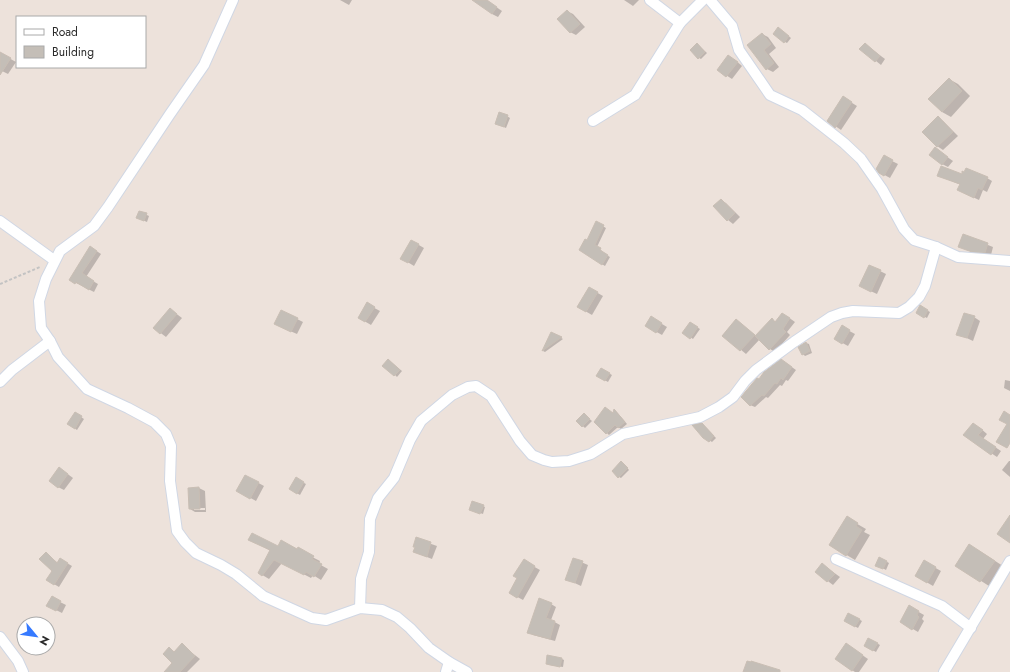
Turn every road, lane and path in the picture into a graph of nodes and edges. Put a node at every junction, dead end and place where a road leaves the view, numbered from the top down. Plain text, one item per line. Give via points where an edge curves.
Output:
1 (233, 0) edge
2 (650, 0) edge
3 (703, 0) edge
4 (710, 0) edge
5 (680, 23) junction
6 (593, 121) dead end
7 (0, 221) edge
8 (936, 247) junction
9 (54, 260) junction
10 (1010, 261) edge
11 (0, 284) edge
12 (50, 341) junction
13 (0, 382) edge
14 (836, 559) dead end
15 (1010, 561) edge
16 (360, 608) junction
17 (970, 628) junction
18 (0, 637) edge
19 (448, 667) edge
20 (23, 672) edge
21 (467, 672) edge
22 (944, 672) edge

1 - 9 street via 204,65 108,207 94,226 60,251
2 - 5 street
3 - 5 street
4 - 8 street via 732,26 739,50 770,94 802,110 853,151 882,189 904,229 914,240
5 - 6 street via 635,95
7 - 9 street
8 - 10 street via 958,257
8 - 16 street via 919,298 899,313 842,312 831,317 756,370 733,397 719,408 700,417 623,434 591,454 569,461 552,462 528,452 492,396 476,386 452,395 421,421 394,478 378,498 370,519 369,552 361,579
9 - 11 path
9 - 12 street via 39,301 41,328
12 - 13 street
12 - 16 street via 58,357 87,389 154,422 166,434 172,446 170,481 177,531 196,553 231,571 263,596 312,618 326,620
14 - 17 street via 942,606
15 - 17 street
16 - 19 street via 382,610 397,617
17 - 22 street
18 - 20 street
19 - 21 street

